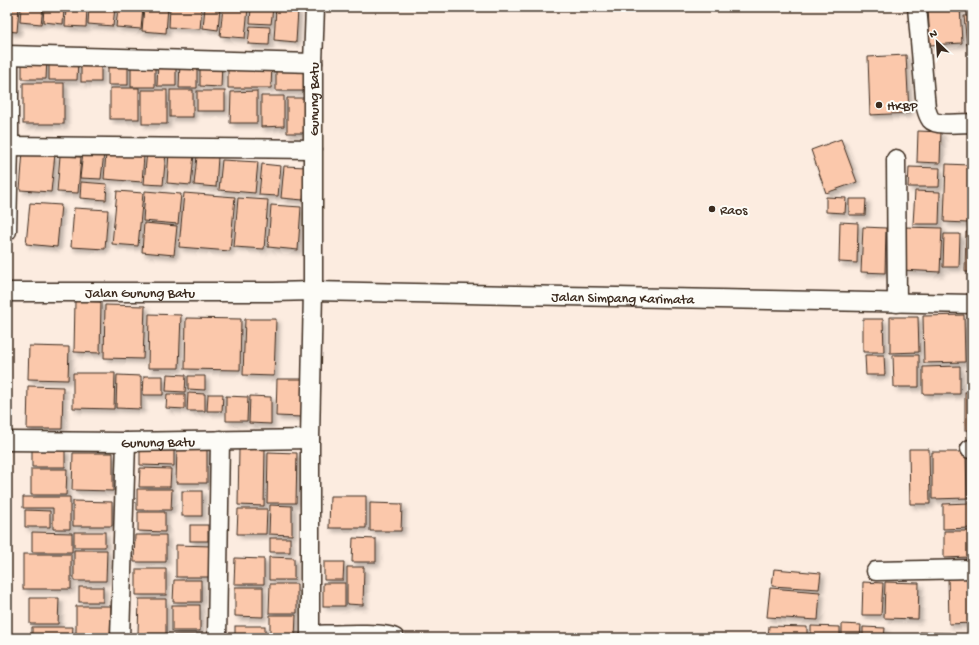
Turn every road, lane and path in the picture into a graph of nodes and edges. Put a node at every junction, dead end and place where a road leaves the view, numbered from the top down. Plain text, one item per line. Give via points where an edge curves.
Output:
1 (314, 7) edge
2 (917, 7) edge
3 (8, 55) edge
4 (313, 63) junction
5 (972, 123) edge
6 (8, 146) edge
7 (313, 149) junction
8 (896, 159) dead end
9 (7, 231) edge
10 (313, 291) junction
11 (7, 292) edge
12 (274, 292) joint
13 (897, 303) junction
14 (972, 304) edge
15 (310, 439) junction
16 (220, 440) junction
17 (7, 441) edge
18 (126, 442) junction
19 (972, 570) edge
20 (876, 571) dead end
21 (310, 636) edge
22 (120, 638) edge
23 (216, 638) edge
24 (396, 638) edge

1 - 4 street
2 - 5 street via 926,108 929,117 938,123
3 - 4 street, Gunung Batu
3 - 6 street, Gunung Batu
4 - 7 street, Gunung Batu
6 - 7 street
6 - 9 street, Gunung Batu
7 - 10 street, Gunung Batu
8 - 13 street
10 - 12 street, Jalan Simpang Karimata
10 - 13 street, Jalan Simpang Karimata
10 - 15 street, Gunung Batu
11 - 12 street, Jalan Gunung Batu
13 - 14 street, Jalan Simpang Karimata
15 - 16 street, Gunung Batu
15 - 21 street, Gunung Batu
16 - 18 street, Gunung Batu
16 - 23 street
17 - 18 street, Gunung Batu
18 - 22 street
19 - 20 street
21 - 24 street via 377,634

